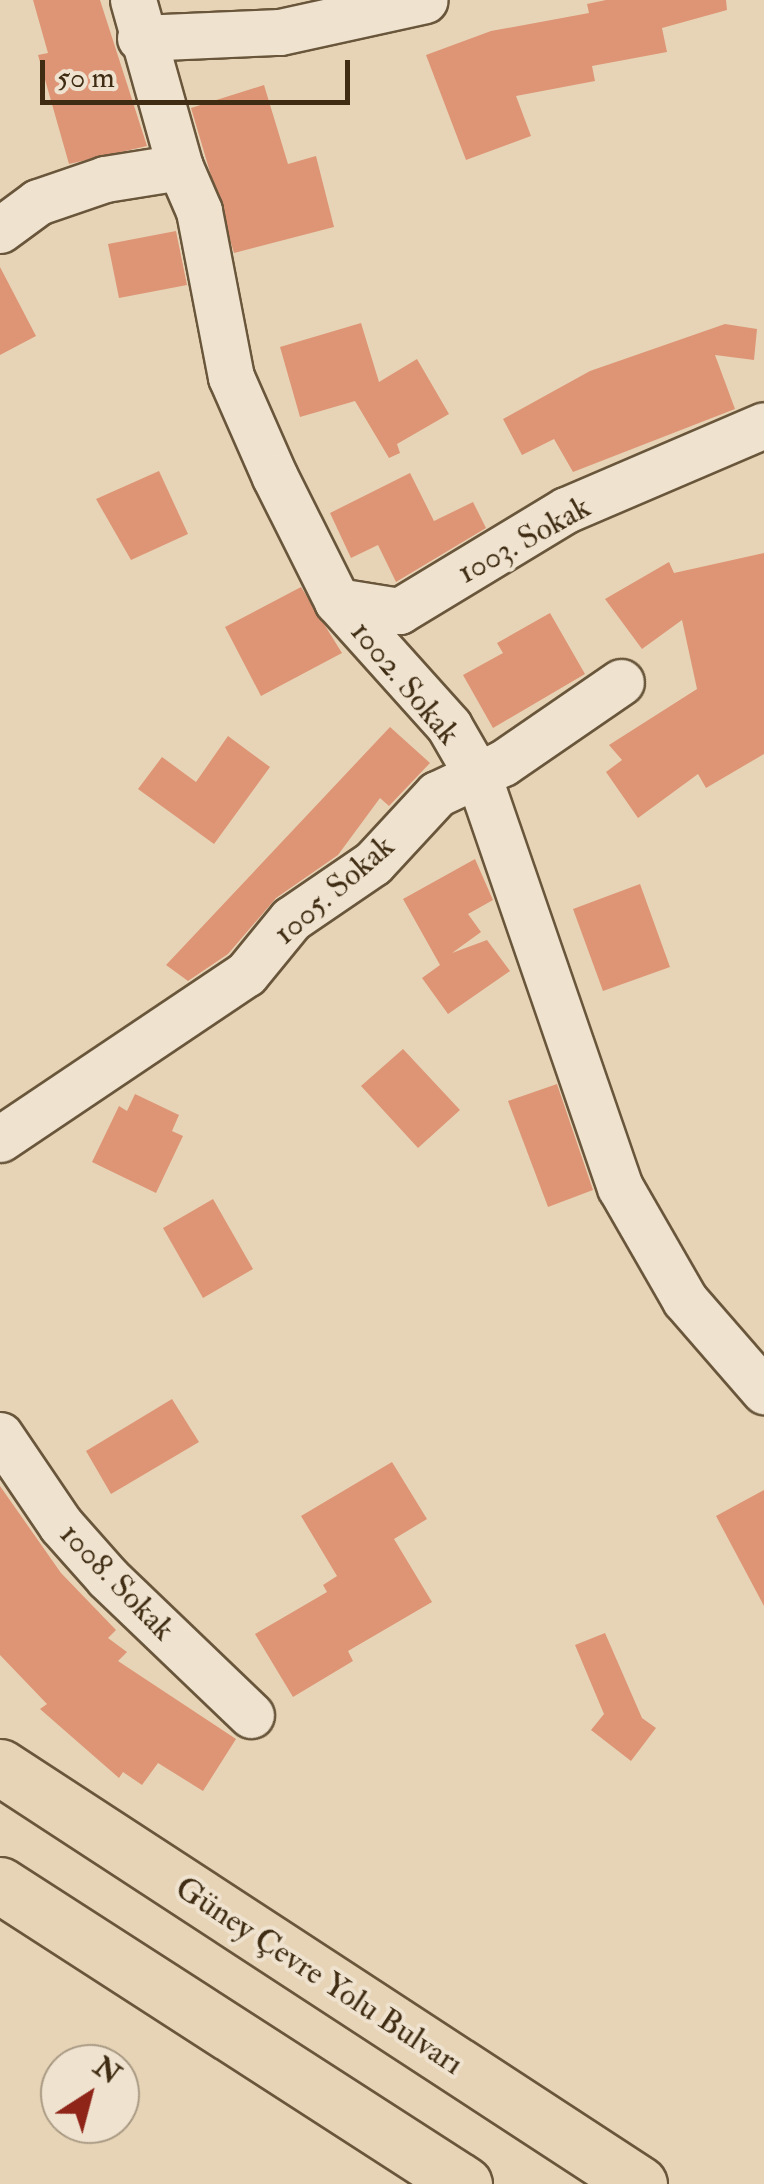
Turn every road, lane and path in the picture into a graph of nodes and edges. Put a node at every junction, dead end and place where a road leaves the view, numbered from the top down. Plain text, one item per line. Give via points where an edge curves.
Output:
1 (424, 0) edge
2 (137, 19) edge
3 (180, 168) junction
4 (0, 230) edge
5 (764, 425) edge
6 (337, 601) junction
7 (621, 682) dead end
8 (479, 778) junction
9 (0, 1139) edge
10 (764, 1391) edge
11 (0, 1435) edge
12 (250, 1715) dead end
13 (0, 1767) edge
14 (0, 1886) edge
15 (464, 2184) edge
16 (639, 2184) edge

1 - 2 street via 280,32
2 - 3 street, 1002. Sokak
3 - 4 street via 105,179 38,202
3 - 6 street, 1002. Sokak via 199,211 231,377
5 - 6 street, 1003. Sokak via 566,510 399,611
6 - 8 street, 1002. Sokak via 439,713
7 - 8 street, 1005. Sokak
8 - 9 street, 1005. Sokak via 437,794 373,863 291,918 246,974
8 - 10 street, 1002. Sokak via 620,1187 685,1300
11 - 12 street, 1008. Sokak via 84,1552
13 - 16 highway, Güney Çevre Yolu Bulvarı
14 - 15 highway

